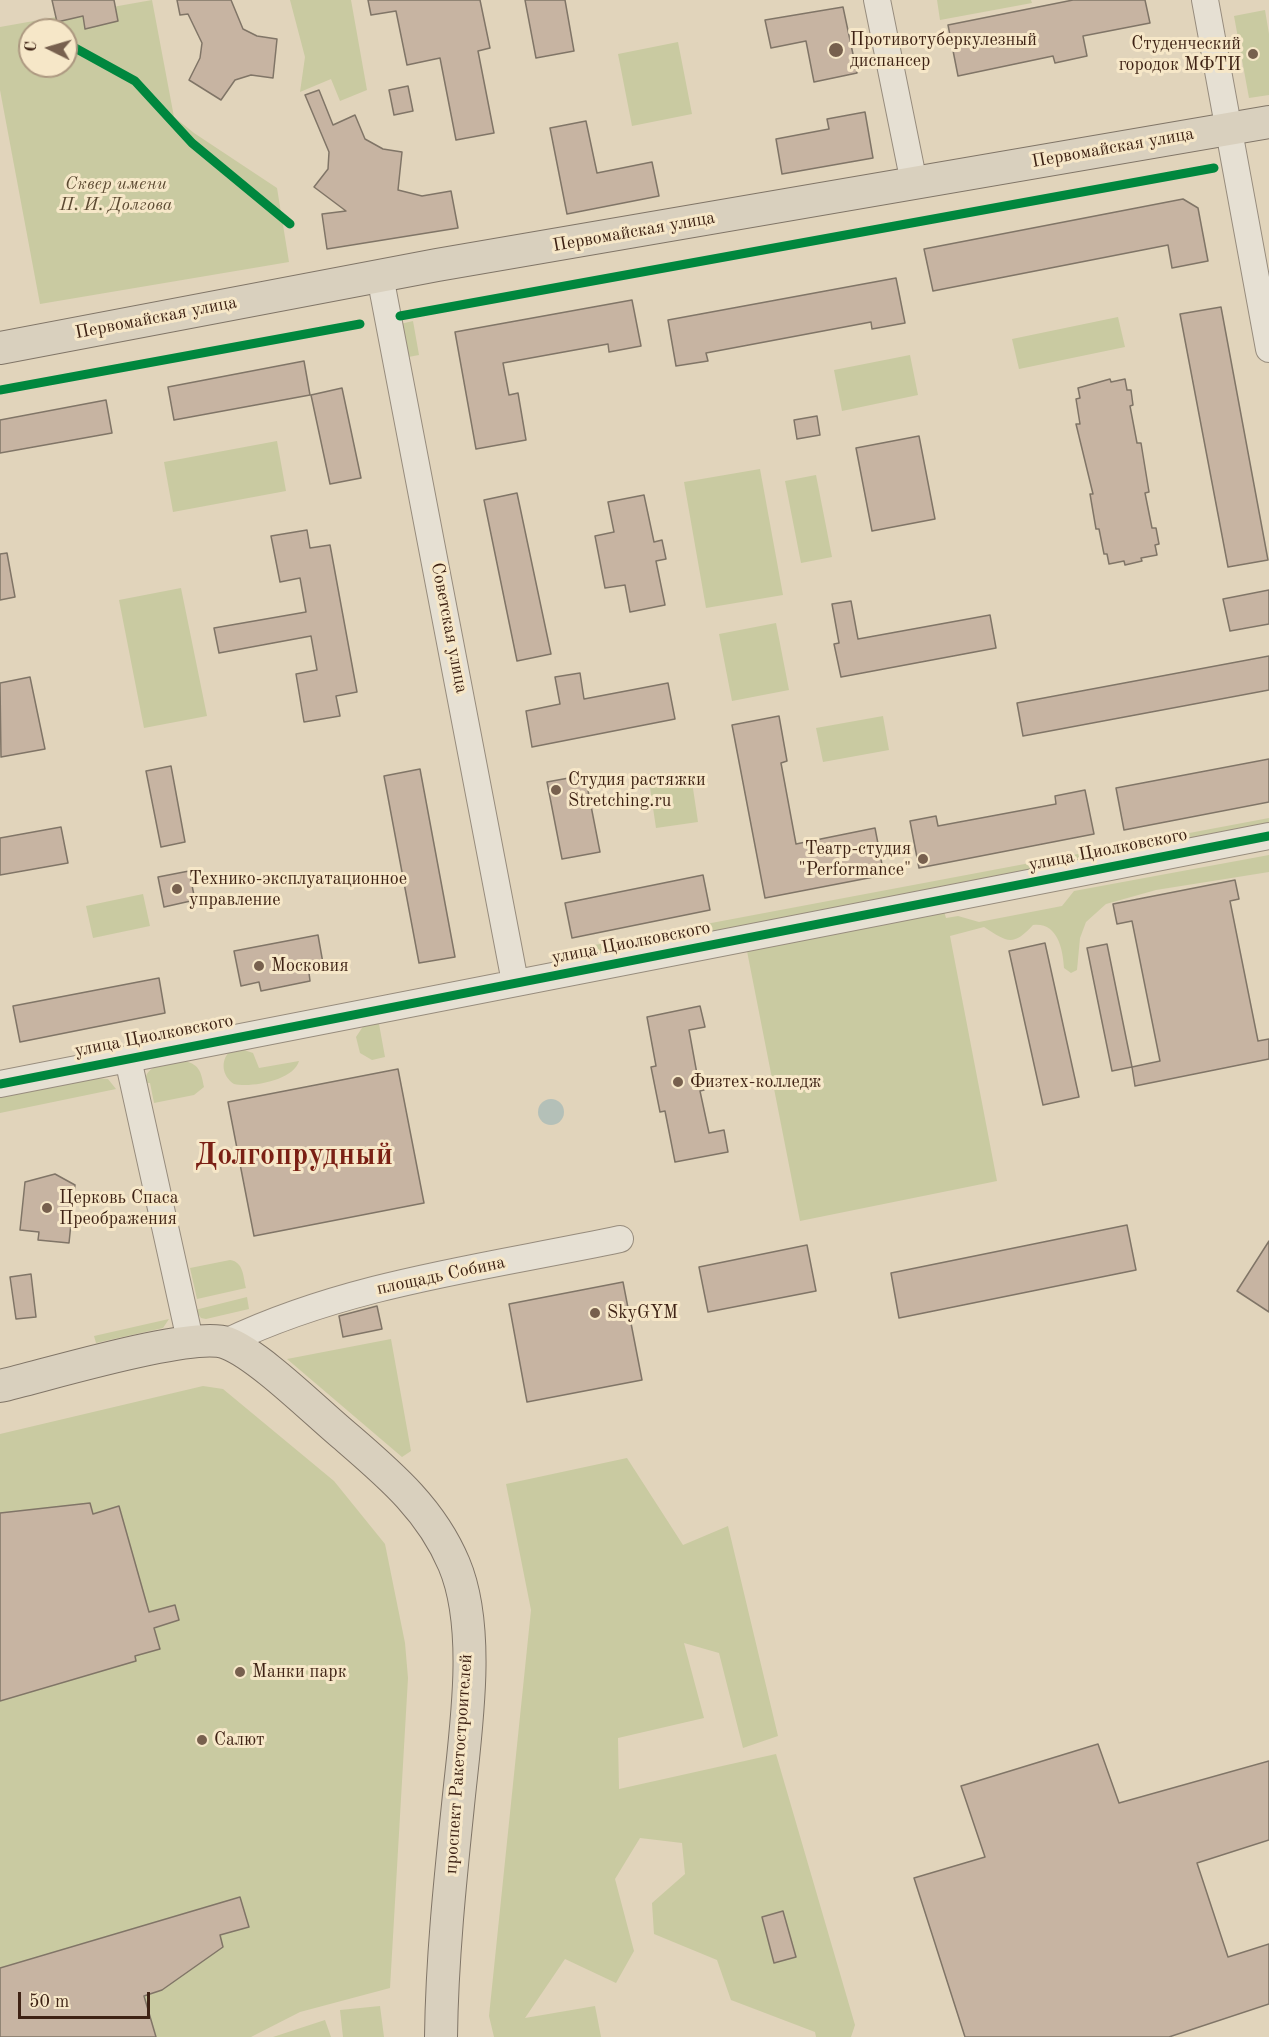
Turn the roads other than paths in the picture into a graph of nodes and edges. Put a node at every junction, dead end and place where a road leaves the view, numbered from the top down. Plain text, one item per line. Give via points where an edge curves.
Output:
1 (877, 0) edge
2 (1205, 0) edge
3 (1269, 122) edge
4 (1228, 129) junction
5 (914, 183) junction
6 (380, 276) junction
7 (0, 348) edge
8 (1269, 349) edge
9 (1269, 836) edge
10 (515, 982) junction
11 (128, 1059) junction
12 (0, 1084) edge
13 (620, 1239) dead end
14 (190, 1340) junction
15 (226, 1342) junction
16 (0, 1386) edge
17 (441, 2037) edge

1 - 5 street
2 - 4 street
3 - 4 main road, Первомайская улица
4 - 5 main road, Первомайская улица
4 - 8 street
5 - 6 main road, Первомайская улица
6 - 7 main road, Первомайская улица
6 - 10 street, Советская улица
9 - 10 street, улица Циолковского
10 - 11 street, улица Циолковского
11 - 12 street, улица Циолковского
11 - 14 street
13 - 15 street, площадь Собина via 331,1300
14 - 15 main road, проспект Ракетостроителей
14 - 16 main road, проспект Ракетостроителей
15 - 17 main road, проспект Ракетостроителей via 257,1361 413,1497 432,1522 459,1576 468,1617 468,1694 441,1981

